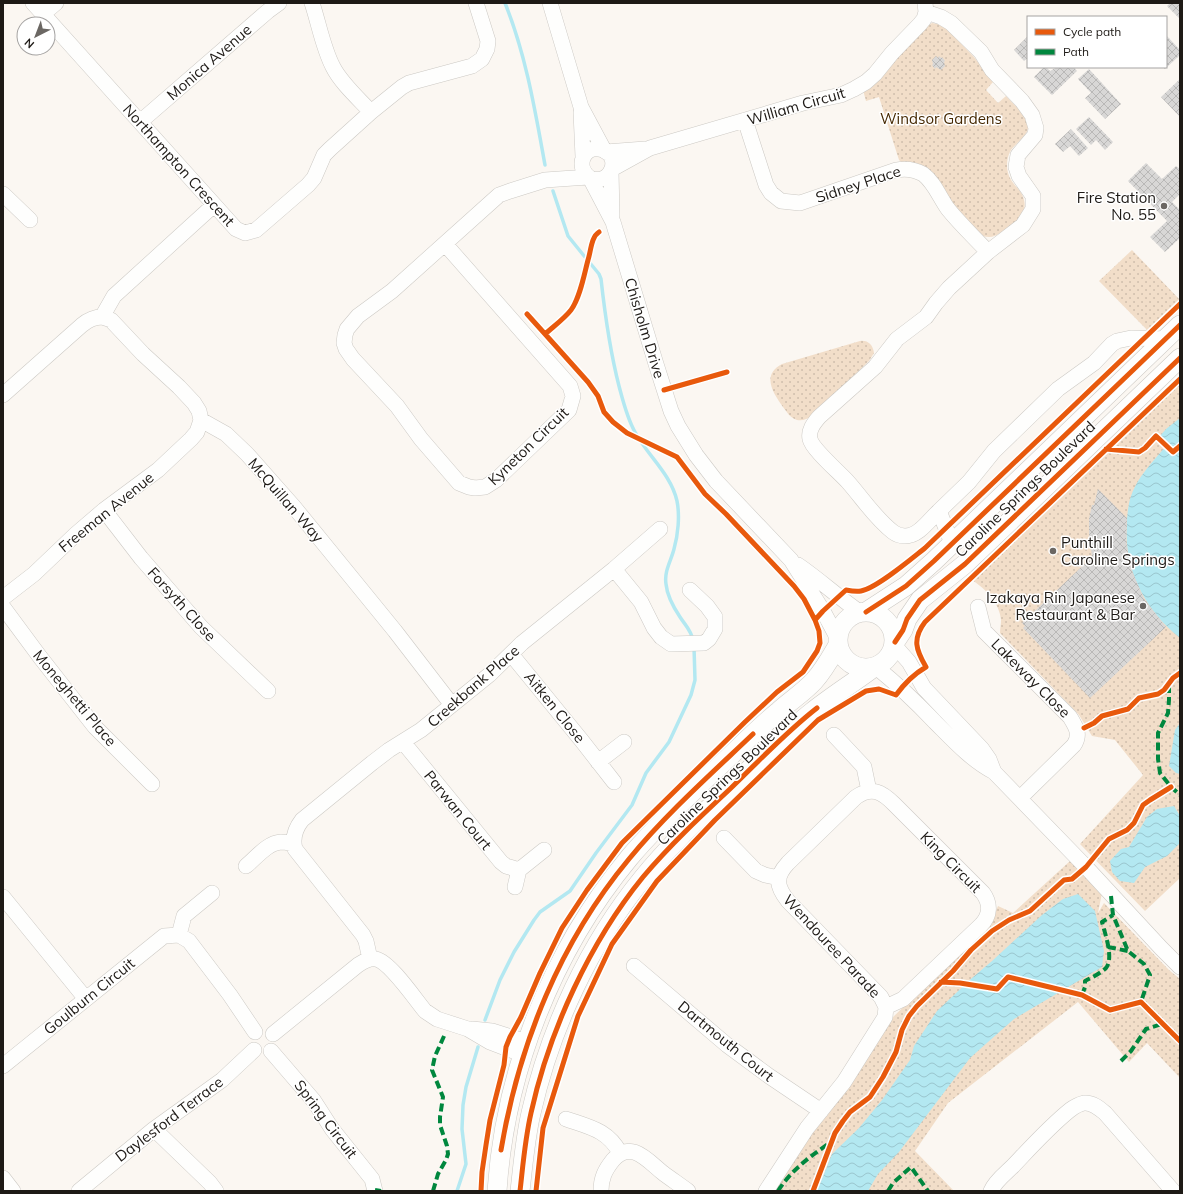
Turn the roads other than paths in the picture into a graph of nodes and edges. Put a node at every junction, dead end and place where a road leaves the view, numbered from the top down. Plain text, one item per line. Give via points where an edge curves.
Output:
1 (33, 3) edge
2 (56, 3) edge
3 (279, 3) edge
4 (312, 3) edge
5 (476, 3) edge
6 (550, 3) edge
7 (925, 7) edge
8 (43, 14) junction
9 (581, 108) junction
10 (370, 112) junction
11 (745, 120) junction
12 (140, 122) junction
13 (650, 148) junction
14 (605, 151) junction
15 (583, 158) junction
16 (611, 170) junction
17 (589, 177) junction
18 (545, 180) junction
19 (3, 194) edge
20 (214, 205) junction
21 (30, 220) dead end
22 (613, 222) junction
23 (445, 244) junction
24 (988, 252) junction
25 (102, 317) junction
26 (1180, 325) edge
27 (1166, 339) junction
28 (1180, 358) edge
29 (3, 394) edge
30 (201, 420) junction
31 (1050, 450) junction
32 (1066, 467) junction
33 (104, 510) junction
34 (939, 512) junction
35 (660, 529) dead end
36 (952, 543) junction
37 (791, 560) junction
38 (614, 569) junction
39 (690, 590) dead end
40 (3, 598) edge
41 (3, 607) edge
42 (978, 607) dead end
43 (863, 612) junction
44 (838, 642) junction
45 (894, 643) junction
46 (511, 654) junction
47 (875, 667) junction
48 (268, 691) dead end
49 (452, 704) junction
50 (834, 735) dead end
51 (403, 742) junction
52 (624, 742) dead end
53 (598, 762) junction
54 (994, 772) junction
55 (614, 782) dead end
56 (152, 784) dead end
57 (869, 791) junction
58 (1020, 798) junction
59 (724, 838) dead end
60 (294, 844) junction
61 (544, 850) dead end
62 (246, 866) dead end
63 (519, 870) junction
64 (778, 878) junction
65 (515, 888) dead end
66 (212, 893) dead end
67 (3, 897) edge
68 (179, 935) junction
69 (370, 959) junction
70 (634, 966) dead end
71 (1180, 967) edge
72 (86, 999) junction
73 (886, 1007) junction
74 (255, 1032) junction
75 (273, 1034) junction
76 (525, 1048) junction
77 (254, 1050) junction
78 (272, 1051) junction
79 (548, 1054) junction
80 (3, 1066) edge
81 (821, 1111) junction
82 (566, 1119) dead end
83 (154, 1129) junction
84 (620, 1153) junction
85 (3, 1178) edge
86 (80, 1190) edge
87 (13, 1191) edge
88 (216, 1191) edge
89 (375, 1191) edge
90 (497, 1191) edge
91 (520, 1191) edge
92 (601, 1191) edge
93 (688, 1191) edge
94 (766, 1191) edge
95 (991, 1191) edge
96 (1174, 1191) edge

1 - 8 street, Northampton Crescent
2 - 8 street
3 - 12 street, Monica Avenue
4 - 10 street via 333,67
5 - 10 street, Northampton Crescent via 488,41 482,59 472,66 409,83
6 - 9 street
7 - 11 street, William Circuit via 924,18 920,24 866,82 841,95
7 - 24 street via 947,19 981,52 992,70 1027,106 1035,122 1035,135 1020,152 1016,164 1018,176 1033,196 1033,209 1019,228
8 - 12 street, Northampton Crescent
9 - 14 street
9 - 15 street
10 - 20 street, Northampton Crescent via 326,153 308,185 256,230 245,233 238,231
11 - 13 street, William Circuit
11 - 24 street, Sidney Place via 766,185 779,200 800,203 896,170 913,170 927,178 948,209
12 - 20 street, Northampton Crescent
13 - 14 street, William Circuit
13 - 16 street, William Circuit
14 - 15 street via 593,149
14 - 16 street via 612,159
15 - 17 street via 582,168
15 - 18 street, Kyneton Circuit
16 - 17 street via 602,179
16 - 22 street, Chisholm Drive
17 - 18 street, Kyneton Circuit
17 - 22 street, Chisholm Drive
18 - 23 street, Kyneton Circuit via 499,195
19 - 21 street
20 - 25 street via 114,296
22 - 37 street, Chisholm Drive via 656,364 678,426 696,456 716,481
23 - 23 street, Kyneton Circuit via 353,322 344,335 344,343 353,359 397,406 421,439 457,480 469,487 482,488 496,480 569,410 573,396 570,386
24 - 34 street via 950,288 926,317 897,339 875,367 819,417 810,433 810,439 815,447 864,503 896,534 914,534
25 - 29 street via 88,320
25 - 30 street via 111,320 184,392 199,411
26 - 27 main road, Caroline Springs Boulevard
27 - 31 main road, Caroline Springs Boulevard
27 - 34 street via 1132,338 1112,344 1094,363 1067,382 994,451 969,482
28 - 32 main road, Caroline Springs Boulevard
30 - 33 street, Freeman Avenue via 197,432 191,439 158,470
30 - 49 street, McQuillan Way via 226,434 289,501
31 - 32 main road
31 - 36 main road, Caroline Springs Boulevard
32 - 45 main road, Caroline Springs Boulevard via 965,564 920,600
33 - 40 street, Freeman Avenue via 34,574
33 - 48 street, Forsyth Close via 141,558 200,626
34 - 36 street, Caroline Springs Boulevard
35 - 38 street, Creekbank Place
36 - 43 main road, Caroline Springs Boulevard via 906,586
37 - 43 street, Chisholm Drive via 838,597
37 - 44 street, Chisholm Drive via 823,611
38 - 39 street via 641,602 654,628 671,644 704,643 715,629 714,617 707,606
38 - 46 street, Creekbank Place
41 - 56 street, Moneghetti Place via 95,727
42 - 58 street, Lakeway Close via 984,631 1070,716 1078,729 1074,745
43 - 44 main road via 845,622 840,630
43 - 45 main road via 873,613 887,621 894,634
44 - 47 main road via 845,659 851,664 865,669
44 - 76 main road, Caroline Springs Boulevard via 814,681 774,715 664,820 628,859 598,900 568,949 543,1000
45 - 47 main road via 888,658
45 - 54 street via 924,688 982,749
46 - 49 street, Creekbank Place
46 - 53 street, Aitken Close
47 - 54 street via 901,687 972,757
47 - 79 main road, Caroline Springs Boulevard via 797,725 682,834 642,879 608,928 582,972
49 - 51 street, Creekbank Place
50 - 57 street via 864,767
51 - 60 street, Creekbank Place via 372,763 302,820 295,832
51 - 63 street, Parwan Court via 501,862
52 - 53 street
53 - 55 street, Aitken Close
54 - 58 street
57 - 64 street via 856,797 785,866
57 - 73 street, King Circuit via 881,793 894,804 986,896 989,906 983,923 903,999
58 - 71 street
59 - 64 street, Wendouree Parade via 756,871
60 - 62 street via 281,842 269,846
60 - 69 street via 300,856 363,935
61 - 63 street
63 - 65 street
64 - 73 street, Wendouree Parade via 783,895 881,997
66 - 68 street via 184,916
67 - 72 street
68 - 72 street, Goulburn Circuit via 164,936
68 - 74 street via 189,941
69 - 75 street via 358,965
69 - 76 street via 389,967 431,1015 468,1029 492,1031
70 - 81 street, Dartmouth Court via 727,1045
72 - 80 street, Goulburn Circuit
73 - 81 street, Wendouree Parade via 884,1019 844,1082
74 - 75 street via 262,1029
74 - 77 street via 251,1039
75 - 78 street via 275,1041
76 - 79 main road
76 - 90 main road, Caroline Springs Boulevard via 507,1115
77 - 78 street via 261,1054
77 - 83 street, Daylesford Terrace via 222,1080
78 - 89 street, Spring Circuit via 314,1101 332,1129 372,1180
79 - 91 main road, Caroline Springs Boulevard via 531,1113
81 - 94 street, Wendouree Parade
82 - 84 street via 607,1136
83 - 86 street, Daylesford Terrace
83 - 88 street
84 - 92 street via 606,1170 601,1181
84 - 93 street via 639,1154
85 - 87 street
95 - 96 street via 1070,1109 1085,1103 1099,1108

